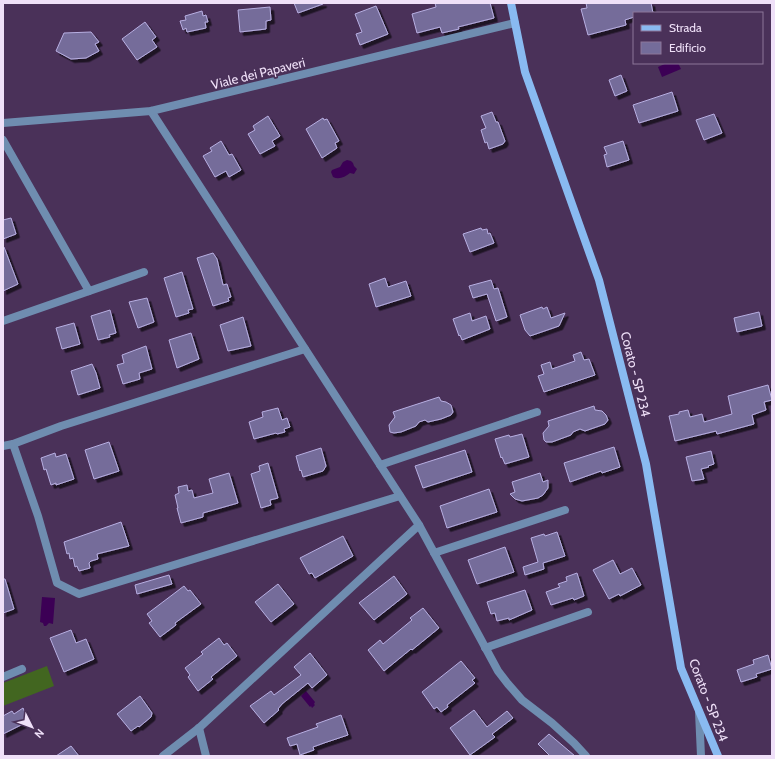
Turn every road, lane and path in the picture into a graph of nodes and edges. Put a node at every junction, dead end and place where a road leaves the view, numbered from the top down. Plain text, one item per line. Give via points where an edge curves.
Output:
1 (511, 3) edge
2 (515, 23) junction
3 (151, 111) junction
4 (3, 123) edge
5 (3, 140) edge
6 (144, 272) dead end
7 (89, 291) junction
8 (3, 321) edge
9 (305, 349) junction
10 (537, 412) dead end
11 (13, 444) junction
12 (3, 446) edge
13 (380, 465) junction
14 (400, 496) junction
15 (565, 510) dead end
16 (419, 525) junction
17 (434, 553) junction
18 (588, 612) dead end
19 (485, 648) junction
20 (22, 669) dead end
21 (3, 676) edge
22 (699, 712) junction
23 (198, 728) junction
24 (163, 756) edge
25 (206, 756) edge
26 (586, 756) edge
27 (701, 756) edge
28 (718, 756) edge

1 - 2 main road, Corato - SP 234
2 - 3 street, Viale dei Papaveri
2 - 22 main road, Corato - SP 234 via 525,72 599,280 646,464 681,668
3 - 4 street, Viale dei Papaveri
3 - 9 street
5 - 7 street
6 - 7 street
7 - 8 street
9 - 11 street
9 - 13 street
10 - 13 street
11 - 12 street
11 - 14 street via 38,516 57,583 79,594
13 - 14 street
14 - 16 street
15 - 17 street
16 - 17 street
16 - 23 street
17 - 19 street
18 - 19 street
19 - 26 street via 501,675 522,700 552,723
20 - 21 street
22 - 27 street
22 - 28 main road, Corato - SP 234
23 - 24 street
23 - 25 street

